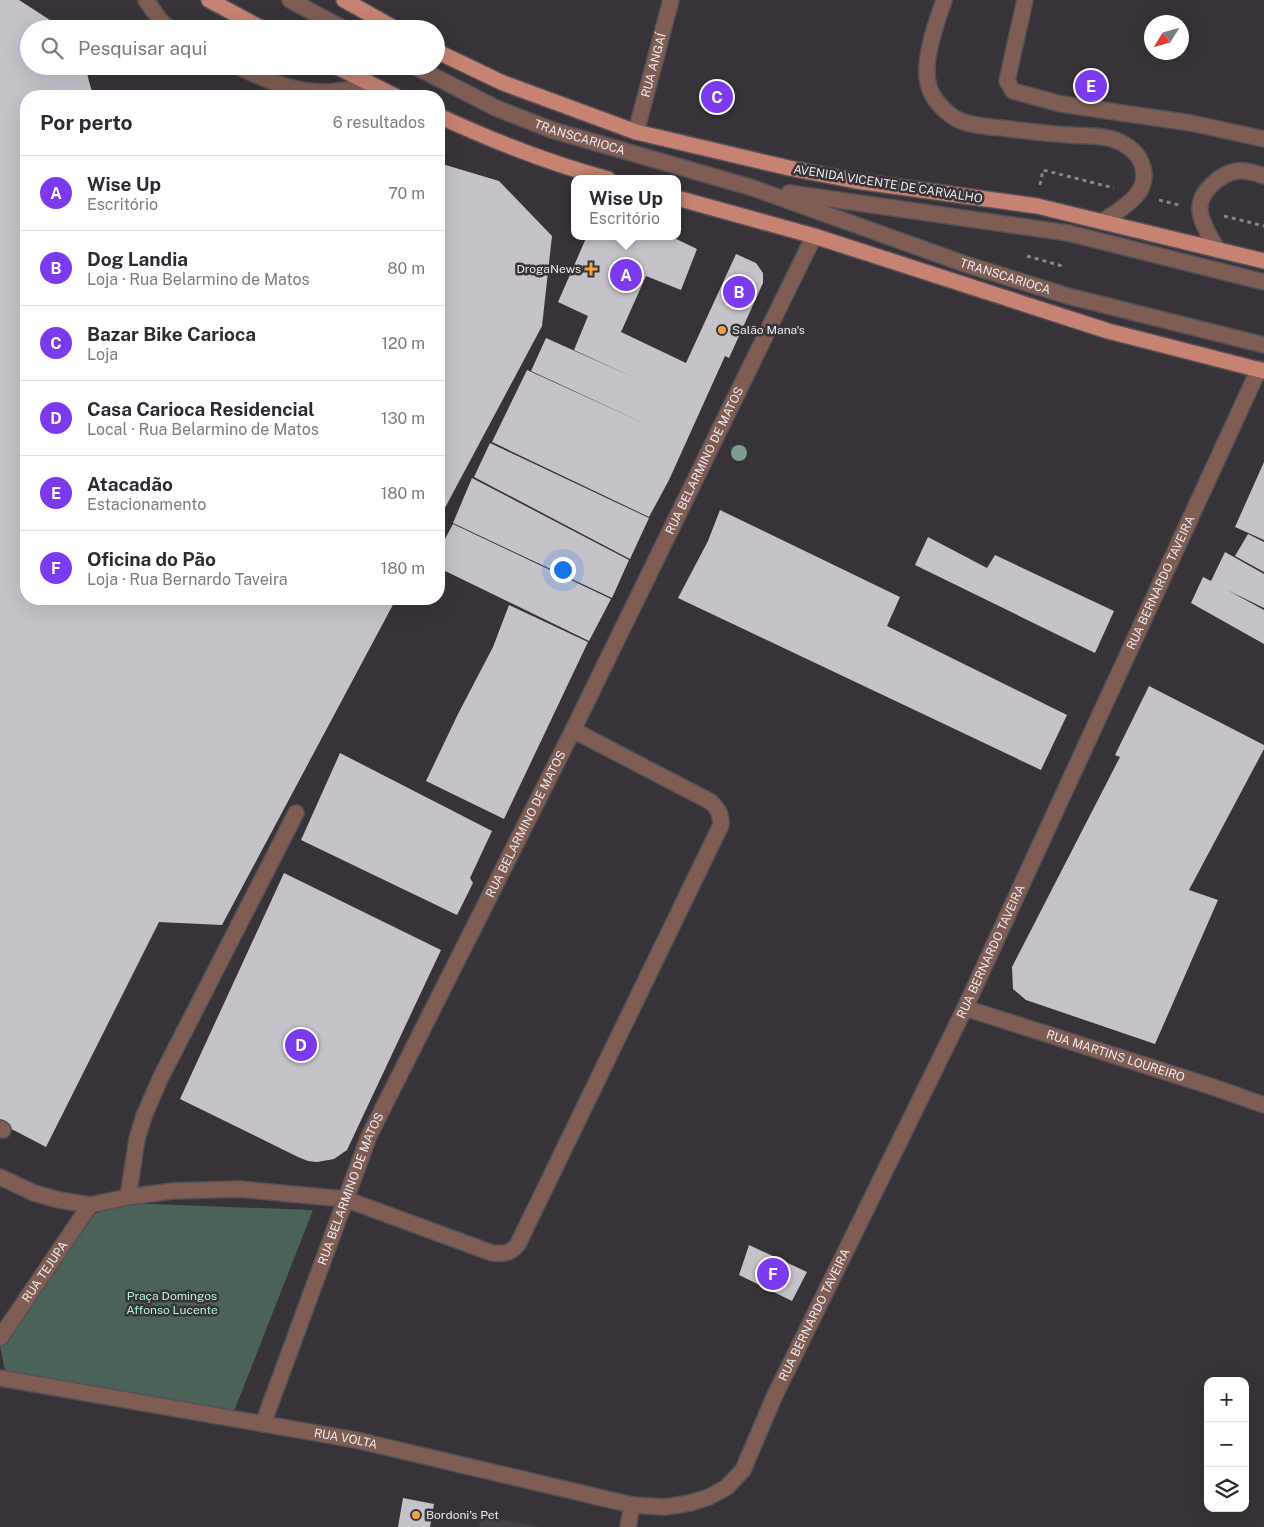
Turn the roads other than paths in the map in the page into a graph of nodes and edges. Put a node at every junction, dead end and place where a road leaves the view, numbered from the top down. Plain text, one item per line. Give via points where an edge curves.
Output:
1 (146, 0) edge
2 (209, 0) edge
3 (290, 0) edge
4 (344, 0) edge
5 (671, 0) edge
6 (944, 0) edge
7 (1025, 0) edge
8 (160, 20) edge
9 (247, 20) edge
10 (327, 20) edge
11 (380, 20) edge
12 (445, 55) edge
13 (256, 75) edge
14 (352, 75) edge
15 (432, 75) edge
16 (371, 85) junction
17 (298, 90) edge
18 (339, 90) edge
19 (382, 90) edge
20 (445, 119) edge
21 (636, 132) junction
22 (1264, 139) edge
23 (595, 175) edge
24 (1264, 176) edge
25 (753, 188) junction
26 (681, 199) edge
27 (1102, 222) junction
28 (814, 236) junction
29 (1217, 250) junction
30 (1264, 260) edge
31 (1264, 282) edge
32 (1264, 345) edge
33 (1261, 370) edge
34 (573, 730) junction
35 (296, 813) dead end
36 (965, 1008) junction
37 (1264, 1105) edge
38 (0, 1177) edge
39 (128, 1197) junction
40 (345, 1200) junction
41 (90, 1205) junction
42 (0, 1338) edge
43 (0, 1378) edge
44 (263, 1424) junction
45 (690, 1503) joint
46 (632, 1505) junction
47 (628, 1527) edge

1 - 8 street
2 - 9 main road
3 - 10 street
4 - 11 main road
5 - 21 street, RUA ANGAÍ
6 - 27 street via 930,46 926,74 931,92 948,112 960,121 982,126 1112,139 1129,147 1140,158 1145,174 1144,184 1130,203
7 - 22 street via 1007,81 1012,91 1061,104 1191,123
12 - 21 main road, AVENIDA VICENTE DE CARVALHO via 503,83
13 - 17 street
14 - 16 main road
15 - 25 street, TRANSCARIOCA via 496,108 552,130
16 - 18 street
16 - 19 main road
20 - 23 main road via 492,140
21 - 27 main road, AVENIDA VICENTE DE CARVALHO via 837,178 1037,206
24 - 29 street via 1251,171 1229,173 1202,196 1202,219
25 - 31 street, TRANSCARIOCA via 1068,233
25 - 32 street, TRANSCARIOCA via 966,264 1068,296
26 - 28 main road
27 - 29 main road, AVENIDA VICENTE DE CARVALHO
28 - 33 main road via 1108,331
28 - 34 street, RUA BELARMINO DE MATOS
29 - 30 main road, AVENIDA VICENTE DE CARVALHO
33 - 36 street, RUA BERNARDO TAVEIRA
34 - 40 street, RUA BELARMINO DE MATOS via 369,1136
34 - 40 street via 711,802 721,817 721,825 518,1244 512,1252 492,1253
35 - 39 street via 160,1079 137,1139
36 - 37 street, RUA MARTINS LOUREIRO
36 - 45 street, RUA BERNARDO TAVEIRA via 775,1395 742,1470 727,1487
38 - 41 street via 34,1193
39 - 40 street via 172,1191 238,1189
39 - 41 street
40 - 44 street, RUA BELARMINO DE MATOS
41 - 42 street, RUA TEJUPA
43 - 44 street, RUA VOLTA
44 - 46 street, RUA VOLTA via 356,1440
45 - 46 street, RUA VOLTA via 665,1507
46 - 47 street

